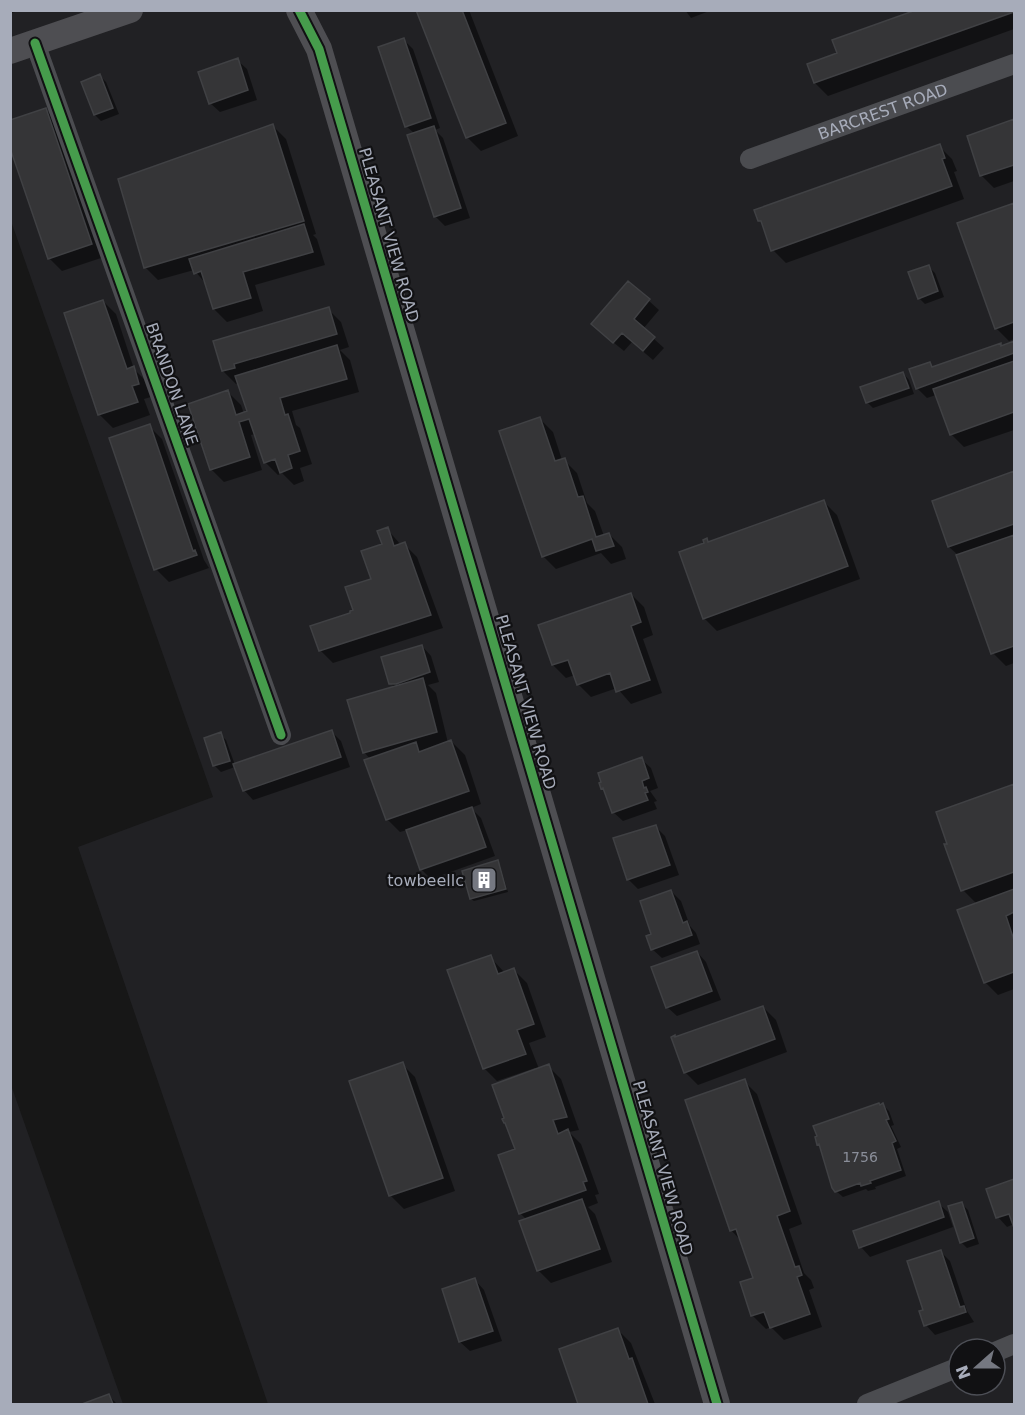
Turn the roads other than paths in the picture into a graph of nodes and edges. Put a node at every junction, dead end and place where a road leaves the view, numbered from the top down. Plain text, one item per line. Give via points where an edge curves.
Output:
1 (130, 10) edge
2 (299, 10) edge
3 (315, 10) edge
4 (35, 43) junction
5 (319, 49) junction
6 (10, 51) edge
7 (1014, 64) edge
8 (750, 159) dead end
9 (281, 735) dead end
10 (947, 1372) edge
11 (717, 1404) edge
12 (867, 1404) edge

1 - 4 main road
2 - 5 main road, PLEASANT VIEW ROAD
3 - 5 main road, PLEASANT VIEW ROAD
4 - 6 main road
4 - 9 street, BRANDON LANE
5 - 11 main road, PLEASANT VIEW ROAD
7 - 8 street, BARCREST ROAD
10 - 12 street

